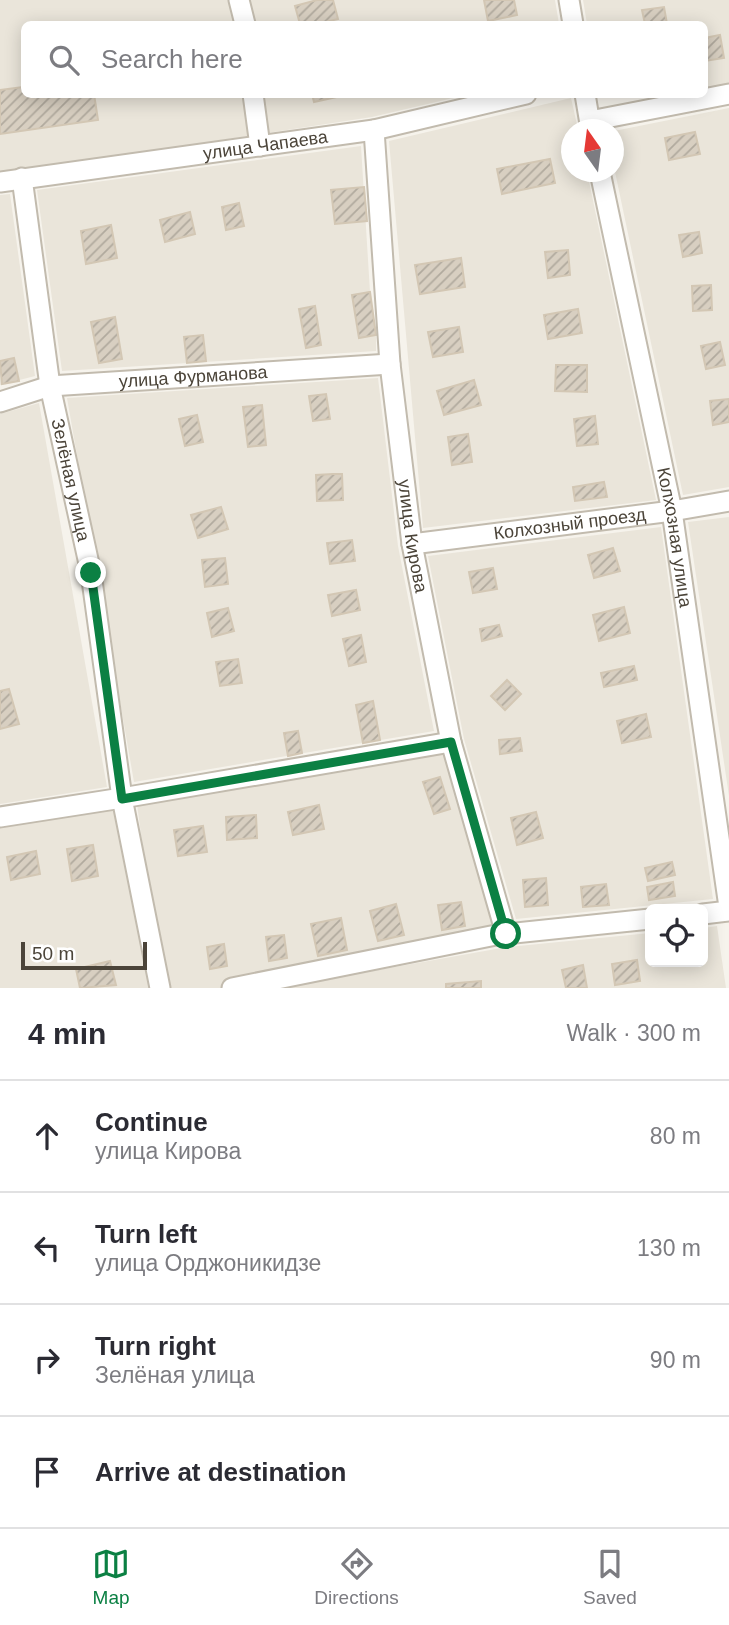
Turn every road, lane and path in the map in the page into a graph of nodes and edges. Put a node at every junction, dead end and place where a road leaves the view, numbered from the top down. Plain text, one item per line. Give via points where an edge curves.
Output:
1 (239, 0) edge
2 (569, 0) edge
3 (244, 21) edge
4 (572, 21) edge
5 (729, 94) edge
6 (254, 98) edge
7 (509, 98) edge
8 (586, 98) edge
9 (590, 119) edge
10 (618, 119) edge
11 (374, 130) junction
12 (260, 146) junction
13 (22, 178) junction
14 (0, 182) edge
15 (602, 182) edge
16 (390, 364) junction
17 (50, 386) junction
18 (0, 402) edge
19 (729, 501) edge
20 (672, 511) junction
21 (412, 544) junction
22 (451, 742) junction
23 (122, 799) junction
24 (0, 817) edge
25 (729, 909) edge
26 (708, 913) edge
27 (645, 920) edge
28 (506, 934) junction
29 (160, 988) edge
30 (232, 988) edge

1 - 3 street
2 - 4 street
5 - 10 street
6 - 12 street
7 - 11 street, улица Чапаева
8 - 9 street
11 - 12 street, улица Чапаева
11 - 16 street, улица Кирова
12 - 13 street, улица Чапаева
13 - 14 street, улица Чапаева
13 - 17 street, Зелёная улица
15 - 20 street, Колхозная улица
16 - 17 street, улица Фурманова
16 - 21 street, улица Кирова
17 - 18 street, улица Фурманова
17 - 23 street, Зелёная улица via 91,573
19 - 20 street, Колхозный проезд
20 - 21 street, Колхозный проезд
20 - 25 street, Колхозная улица
21 - 22 street, улица Кирова
22 - 23 street
22 - 28 street, улица Кирова
23 - 24 street
23 - 29 street, Зелёная улица
25 - 26 street
27 - 28 street
28 - 30 street

